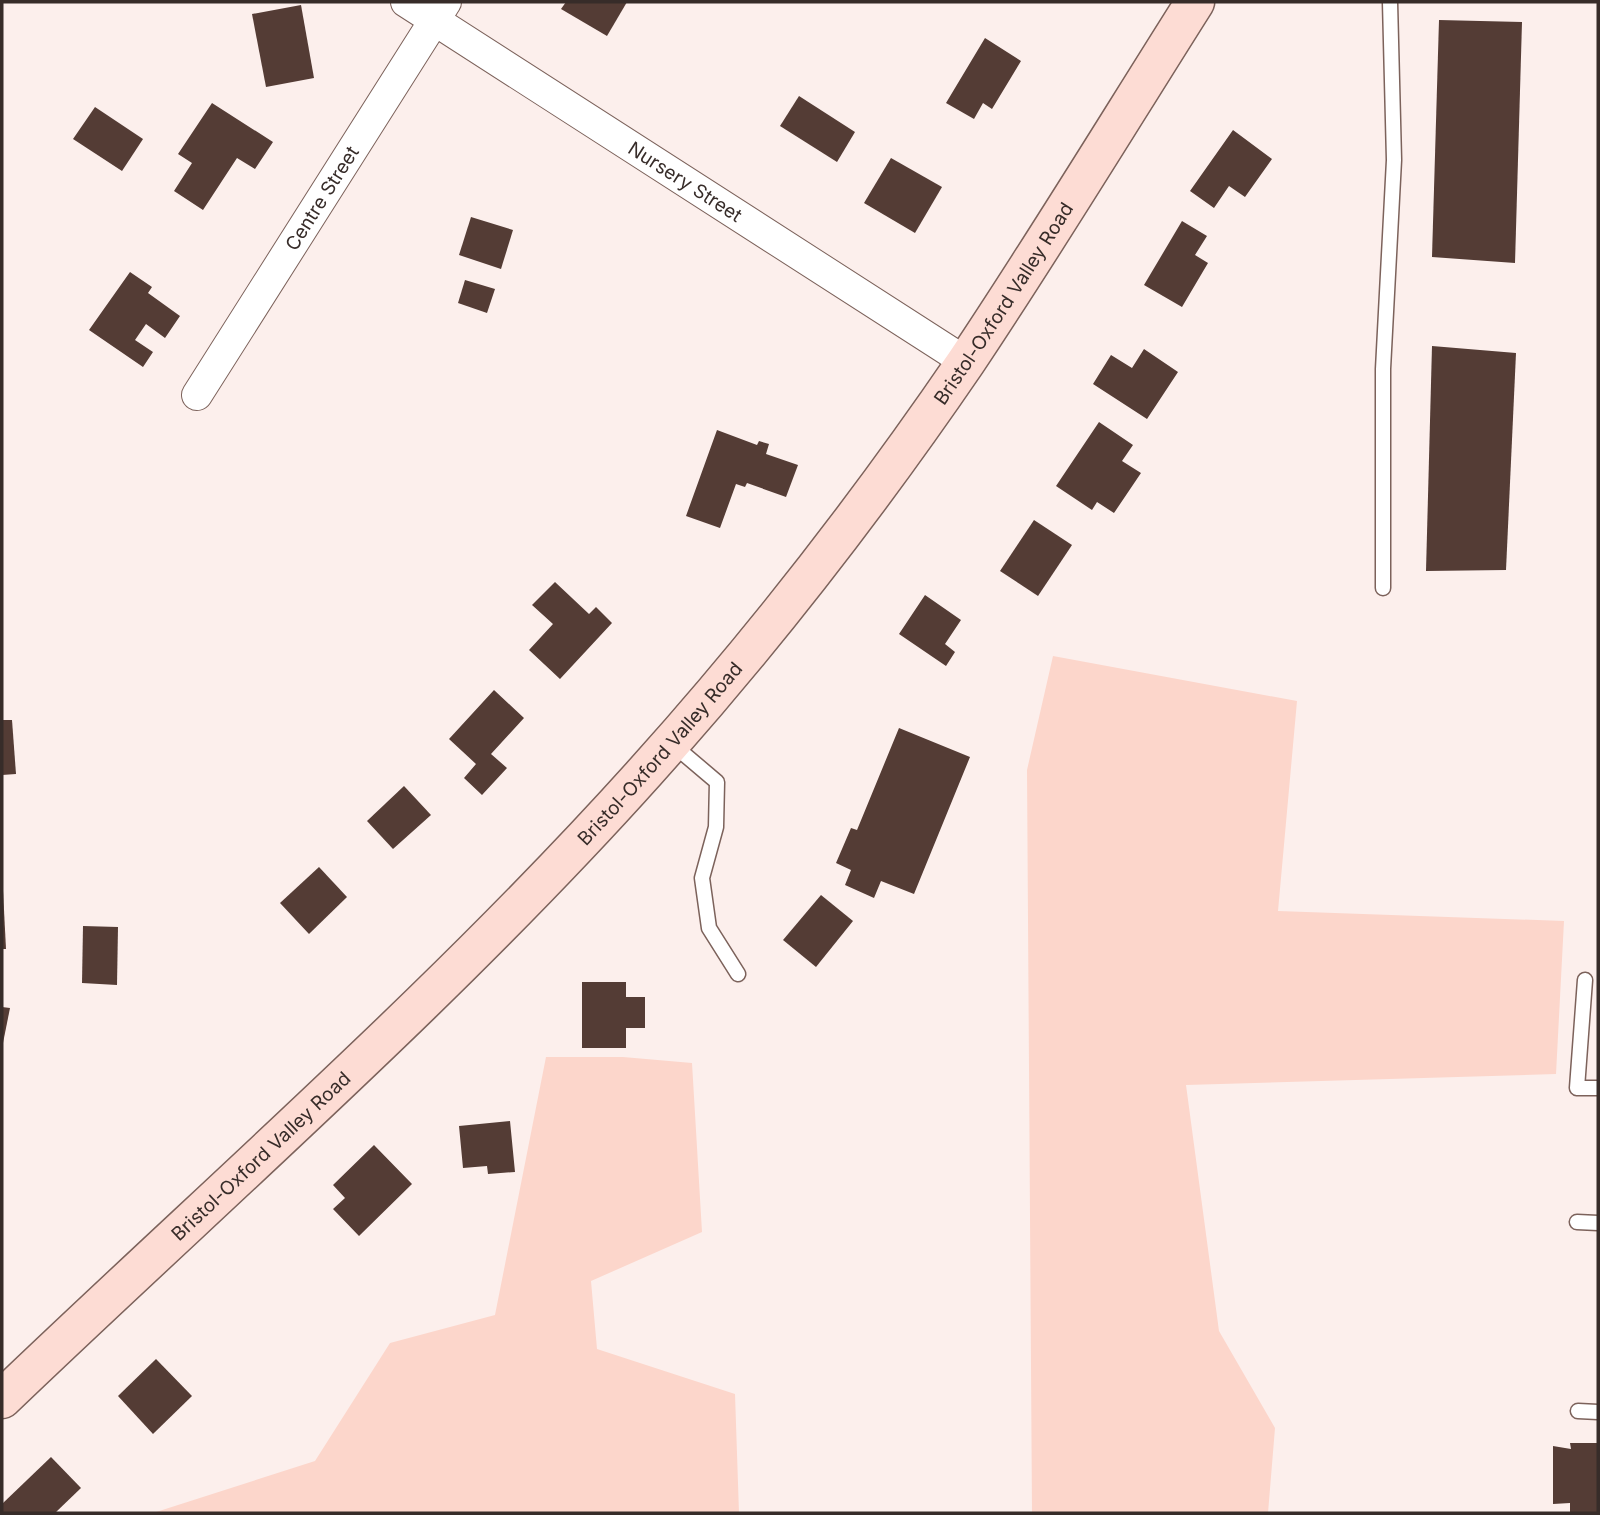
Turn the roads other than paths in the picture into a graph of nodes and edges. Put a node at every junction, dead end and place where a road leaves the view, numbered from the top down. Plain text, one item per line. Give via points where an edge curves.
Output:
1 (406, 2) edge
2 (1195, 2) edge
3 (1390, 2) edge
4 (440, 11) edge
5 (966, 362) junction
6 (197, 395) dead end
7 (1383, 588) dead end
8 (670, 743) junction
9 (738, 974) dead end
10 (1585, 980) dead end
11 (1598, 1088) edge
12 (1577, 1222) dead end
13 (1598, 1223) edge
14 (2, 1399) edge
15 (1578, 1411) dead end
16 (1598, 1412) edge

1 - 4 street, Nursery Street
2 - 5 main road, Bristol-Oxford Valley Road
3 - 7 lane via 1394,160 1383,369
4 - 5 street, Nursery Street via 708,199
4 - 6 street, Centre Street
5 - 8 main road, Bristol-Oxford Valley Road via 880,483
8 - 9 lane via 717,782 716,827 702,878 709,928
8 - 14 main road, Bristol-Oxford Valley Road via 531,893 305,1115
10 - 11 lane via 1577,1088
12 - 13 lane
15 - 16 lane

